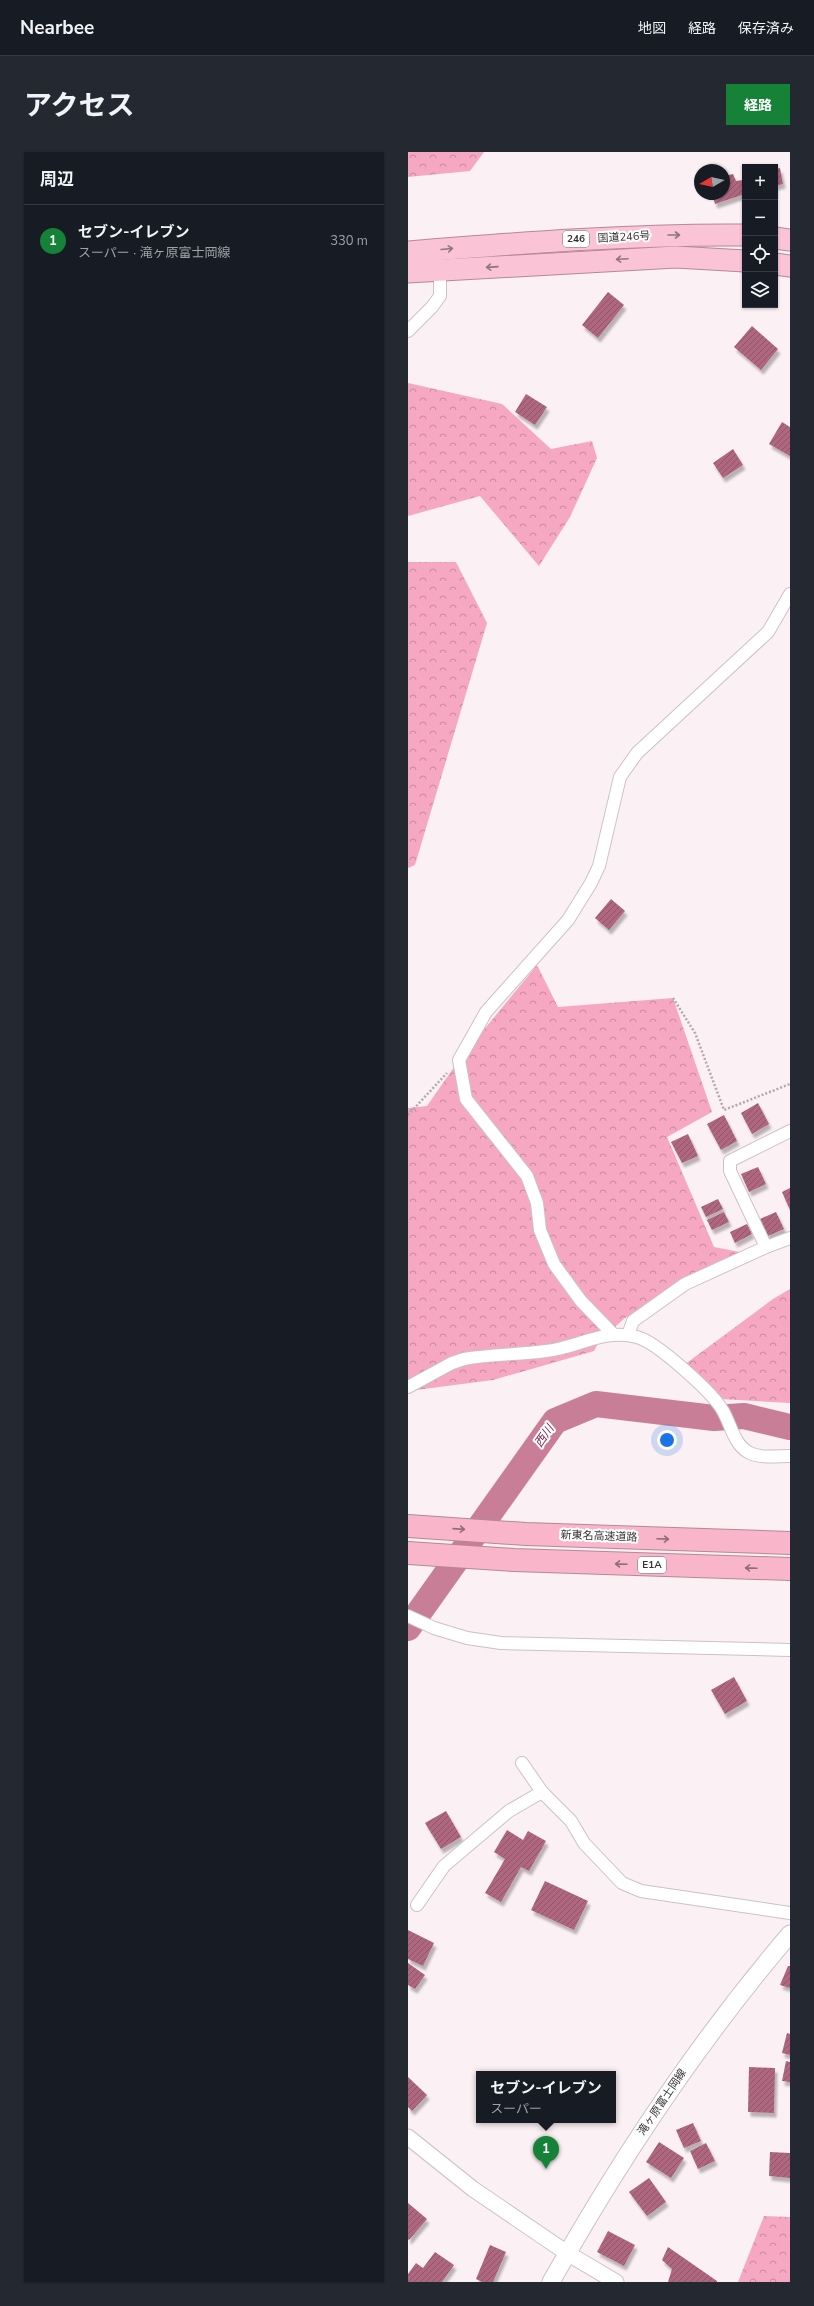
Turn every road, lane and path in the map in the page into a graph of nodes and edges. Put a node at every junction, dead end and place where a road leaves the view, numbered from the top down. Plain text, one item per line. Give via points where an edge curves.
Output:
1 (742, 235) edge
2 (778, 238) edge
3 (790, 240) edge
4 (408, 252) edge
5 (742, 261) edge
6 (778, 264) edge
7 (790, 266) edge
8 (440, 270) junction
9 (408, 272) edge
10 (408, 331) edge
11 (790, 594) edge
12 (673, 998) dead end
13 (459, 1060) junction
14 (790, 1084) edge
15 (408, 1115) edge
16 (790, 1131) edge
17 (790, 1238) edge
18 (766, 1247) junction
19 (613, 1334) junction
20 (628, 1334) junction
21 (408, 1387) edge
22 (790, 1456) edge
23 (414, 1526) edge
24 (790, 1543) edge
25 (413, 1554) edge
26 (790, 1569) edge
27 (409, 1616) edge
28 (790, 1650) edge
29 (522, 1762) dead end
30 (542, 1792) junction
31 (417, 1905) dead end
32 (790, 1913) edge
33 (790, 1934) edge
34 (408, 2137) edge
35 (567, 2253) junction
36 (551, 2282) edge
37 (616, 2282) edge

4 -> 1 highway, 国道246号 / 246 via 663,234
2 - 3 highway
5 -> 8 highway, 国道246号 / 246 via 676,257
6 - 7 highway
8 - 9 highway, 国道246号 / 246
8 - 10 street via 440,296
11 - 13 street via 768,632 638,753 620,778 598,866 591,883 568,920 486,1012
12 - 14 path via 694,1033 724,1110
13 - 15 path
13 - 19 street via 466,1099 527,1176 537,1203 540,1230 554,1264 581,1302
16 - 18 street via 730,1160 730,1171
17 - 18 street
18 - 20 street via 685,1284 633,1322
19 - 20 street
19 - 21 street via 557,1350 464,1359
20 - 22 street via 664,1351 718,1404 741,1447 754,1455
23 -> 24 highway, 新東名高速道路 via 526,1534
26 -> 25 highway, E1A
27 - 28 street via 434,1628 467,1638 501,1643
29 - 30 street
30 - 31 street via 509,1811 444,1866
30 - 32 street via 570,1821 584,1843 622,1883 641,1891
33 - 35 main road, 滝ヶ原富士岡線 via 674,2082
34 - 35 street via 473,2189
35 - 36 main road, 滝ヶ原富士岡線
35 - 37 street

